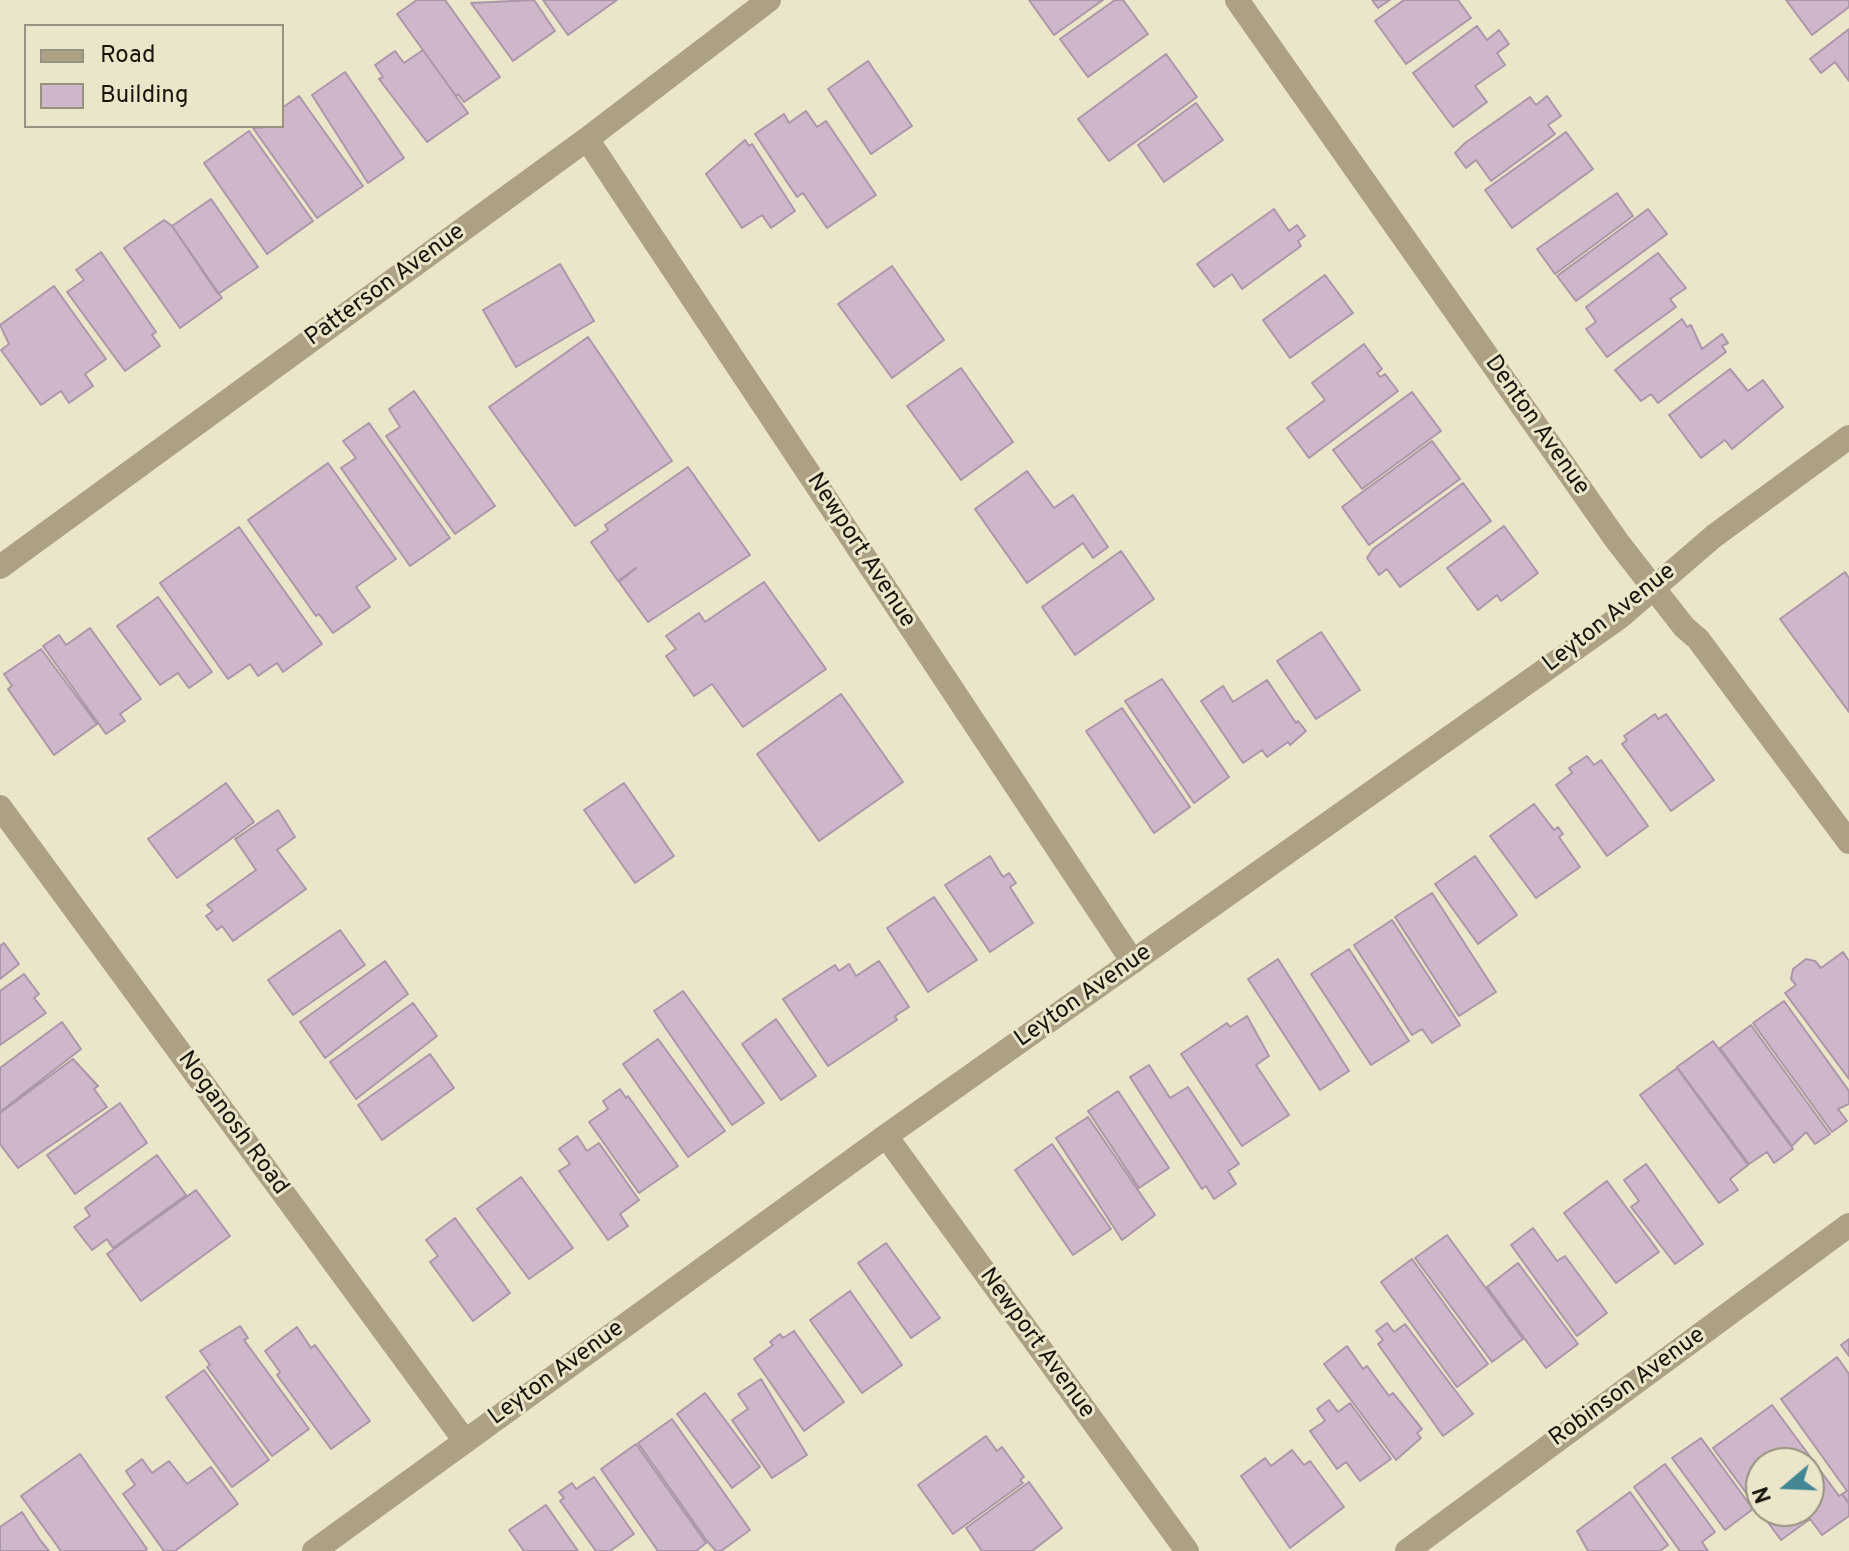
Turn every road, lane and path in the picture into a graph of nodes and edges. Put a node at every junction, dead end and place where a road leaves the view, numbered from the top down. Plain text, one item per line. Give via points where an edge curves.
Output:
1 (769, 0) edge
2 (1237, 0) edge
3 (587, 139) junction
4 (1849, 437) edge
5 (0, 567) edge
6 (1653, 588) junction
7 (0, 807) edge
8 (1849, 842) edge
9 (1133, 962) junction
10 (886, 1136) junction
11 (1849, 1225) edge
12 (465, 1441) junction
13 (314, 1551) edge
14 (1187, 1551) edge
15 (1407, 1551) edge

1 - 3 street, Patterson Avenue
2 - 6 street, Denton Avenue
3 - 5 street, Patterson Avenue
3 - 9 street, Newport Avenue
4 - 6 street, Leyton Avenue
6 - 8 street, Denton Avenue via 1698,639
6 - 9 street, Leyton Avenue via 1620,617
7 - 12 street, Noganosh Road
9 - 10 street, Leyton Avenue
10 - 12 street, Leyton Avenue
10 - 14 street, Newport Avenue
11 - 15 street, Robinson Avenue
12 - 13 street, Leyton Avenue

